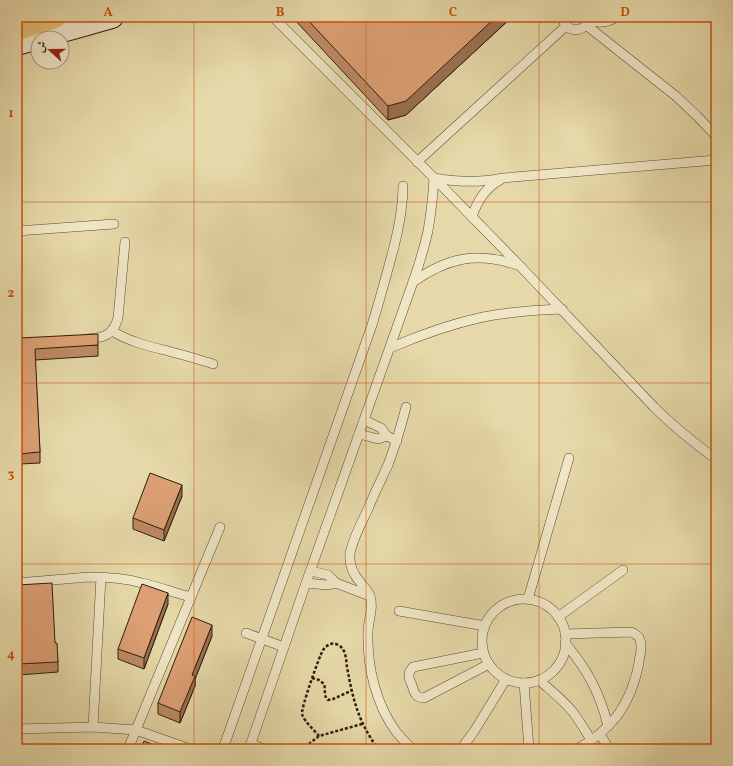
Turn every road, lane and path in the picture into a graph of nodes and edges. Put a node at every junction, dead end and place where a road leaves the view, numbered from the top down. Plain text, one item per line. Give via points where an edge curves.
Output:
1 (55, 17) edge
2 (112, 17) edge
3 (273, 17) edge
4 (617, 17) edge
5 (564, 21) edge
6 (588, 21) edge
7 (17, 29) edge
8 (66, 30) edge
9 (30, 40) edge
10 (17, 44) edge
11 (716, 136) edge
12 (716, 160) edge
13 (417, 162) junction
14 (434, 178) junction
15 (503, 178) junction
16 (403, 186) dead end
17 (472, 217) junction
18 (114, 224) dead end
19 (17, 231) edge
20 (125, 242) dead end
21 (520, 266) junction
22 (413, 282) junction
23 (562, 309) junction
24 (112, 331) junction
25 (76, 340) edge
26 (390, 348) junction
27 (213, 364) dead end
28 (406, 407) dead end
29 (364, 420) junction
30 (360, 434) junction
31 (387, 436) junction
32 (396, 441) junction
33 (569, 458) dead end
34 (716, 459) edge
35 (220, 528) dead end
36 (623, 570) dead end
37 (311, 571) junction
38 (101, 577) junction
39 (17, 583) edge
40 (306, 583) junction
41 (336, 583) junction
42 (370, 596) junction
43 (191, 598) junction
44 (528, 599) junction
45 (398, 611) dead end
46 (558, 617) junction
47 (485, 626) junction
48 (246, 633) dead end
49 (565, 638) junction
50 (262, 639) junction
51 (284, 647) junction
52 (483, 653) junction
53 (489, 664) junction
54 (312, 678) junction
55 (506, 679) junction
56 (539, 680) junction
57 (524, 683) junction
58 (351, 691) junction
59 (362, 724) junction
60 (94, 726) junction
61 (608, 726) junction
62 (17, 729) edge
63 (136, 730) junction
64 (475, 730) junction
65 (600, 734) junction
66 (319, 736) junction
67 (592, 740) junction
68 (250, 746) edge
69 (409, 746) dead end
70 (128, 749) edge
71 (190, 749) edge
72 (223, 749) edge
73 (264, 749) edge
74 (307, 749) edge
75 (378, 749) edge
76 (461, 749) edge
77 (470, 749) edge
78 (529, 749) edge
79 (577, 749) edge
80 (610, 749) edge

1 - 7 highway
2 - 8 main road
3 - 13 lane
4 - 6 lane via 601,23
5 - 6 lane via 570,29 576,30 582,29
5 - 13 lane
6 - 11 lane via 677,97
9 - 10 main road
12 - 15 lane
13 - 14 lane
14 - 15 lane via 468,182
14 - 17 lane
14 - 22 lane via 428,232
15 - 17 lane via 483,194
16 - 50 lane via 401,219 372,325
17 - 21 lane
18 - 19 lane
20 - 24 lane via 118,318
21 - 22 lane via 489,258 456,260 441,265
21 - 23 lane
22 - 26 lane
23 - 26 lane via 508,313 482,318 433,331
23 - 34 lane via 654,407 678,430
24 - 25 lane via 101,337
24 - 27 lane via 128,340
26 - 29 lane
28 - 32 lane
29 - 30 lane
29 - 31 lane via 381,428
30 - 31 lane via 378,439
30 - 37 lane
31 - 32 lane
32 - 42 lane via 350,554 354,575
33 - 44 lane
35 - 43 lane
36 - 46 lane
37 - 40 lane
37 - 41 lane via 328,575
38 - 39 lane
38 - 43 lane via 122,578
38 - 60 lane
40 - 41 lane via 327,586
40 - 51 lane
41 - 42 lane
42 - 69 lane via 368,646 372,677 389,720
43 - 63 lane
44 - 46 lane via 545,605
44 - 47 lane via 514,600 502,605 494,611
45 - 47 lane
46 - 49 lane
47 - 52 lane via 482,635
48 - 50 lane
49 - 56 lane via 557,665
49 - 61 lane via 598,693
49 - 61 lane via 632,632 640,639 639,664 631,691 617,716
50 - 51 lane
50 - 72 lane
51 - 68 lane
52 - 53 lane
52 - 53 lane via 413,667 408,675 416,696 424,698
53 - 55 lane
54 - 58 path via 324,684 328,700
54 - 58 path via 322,651 328,645 335,644 342,647 345,654
54 - 66 path via 302,706 302,714
55 - 57 lane
55 - 64 lane
56 - 57 lane
56 - 67 lane via 571,710
57 - 78 lane
58 - 59 path
59 - 66 path
59 - 75 path
60 - 62 lane
60 - 63 lane
61 - 65 lane
63 - 70 lane
63 - 71 lane
64 - 76 lane
64 - 77 lane
65 - 67 lane
65 - 80 lane
66 - 74 path
67 - 79 lane
68 - 73 lane

